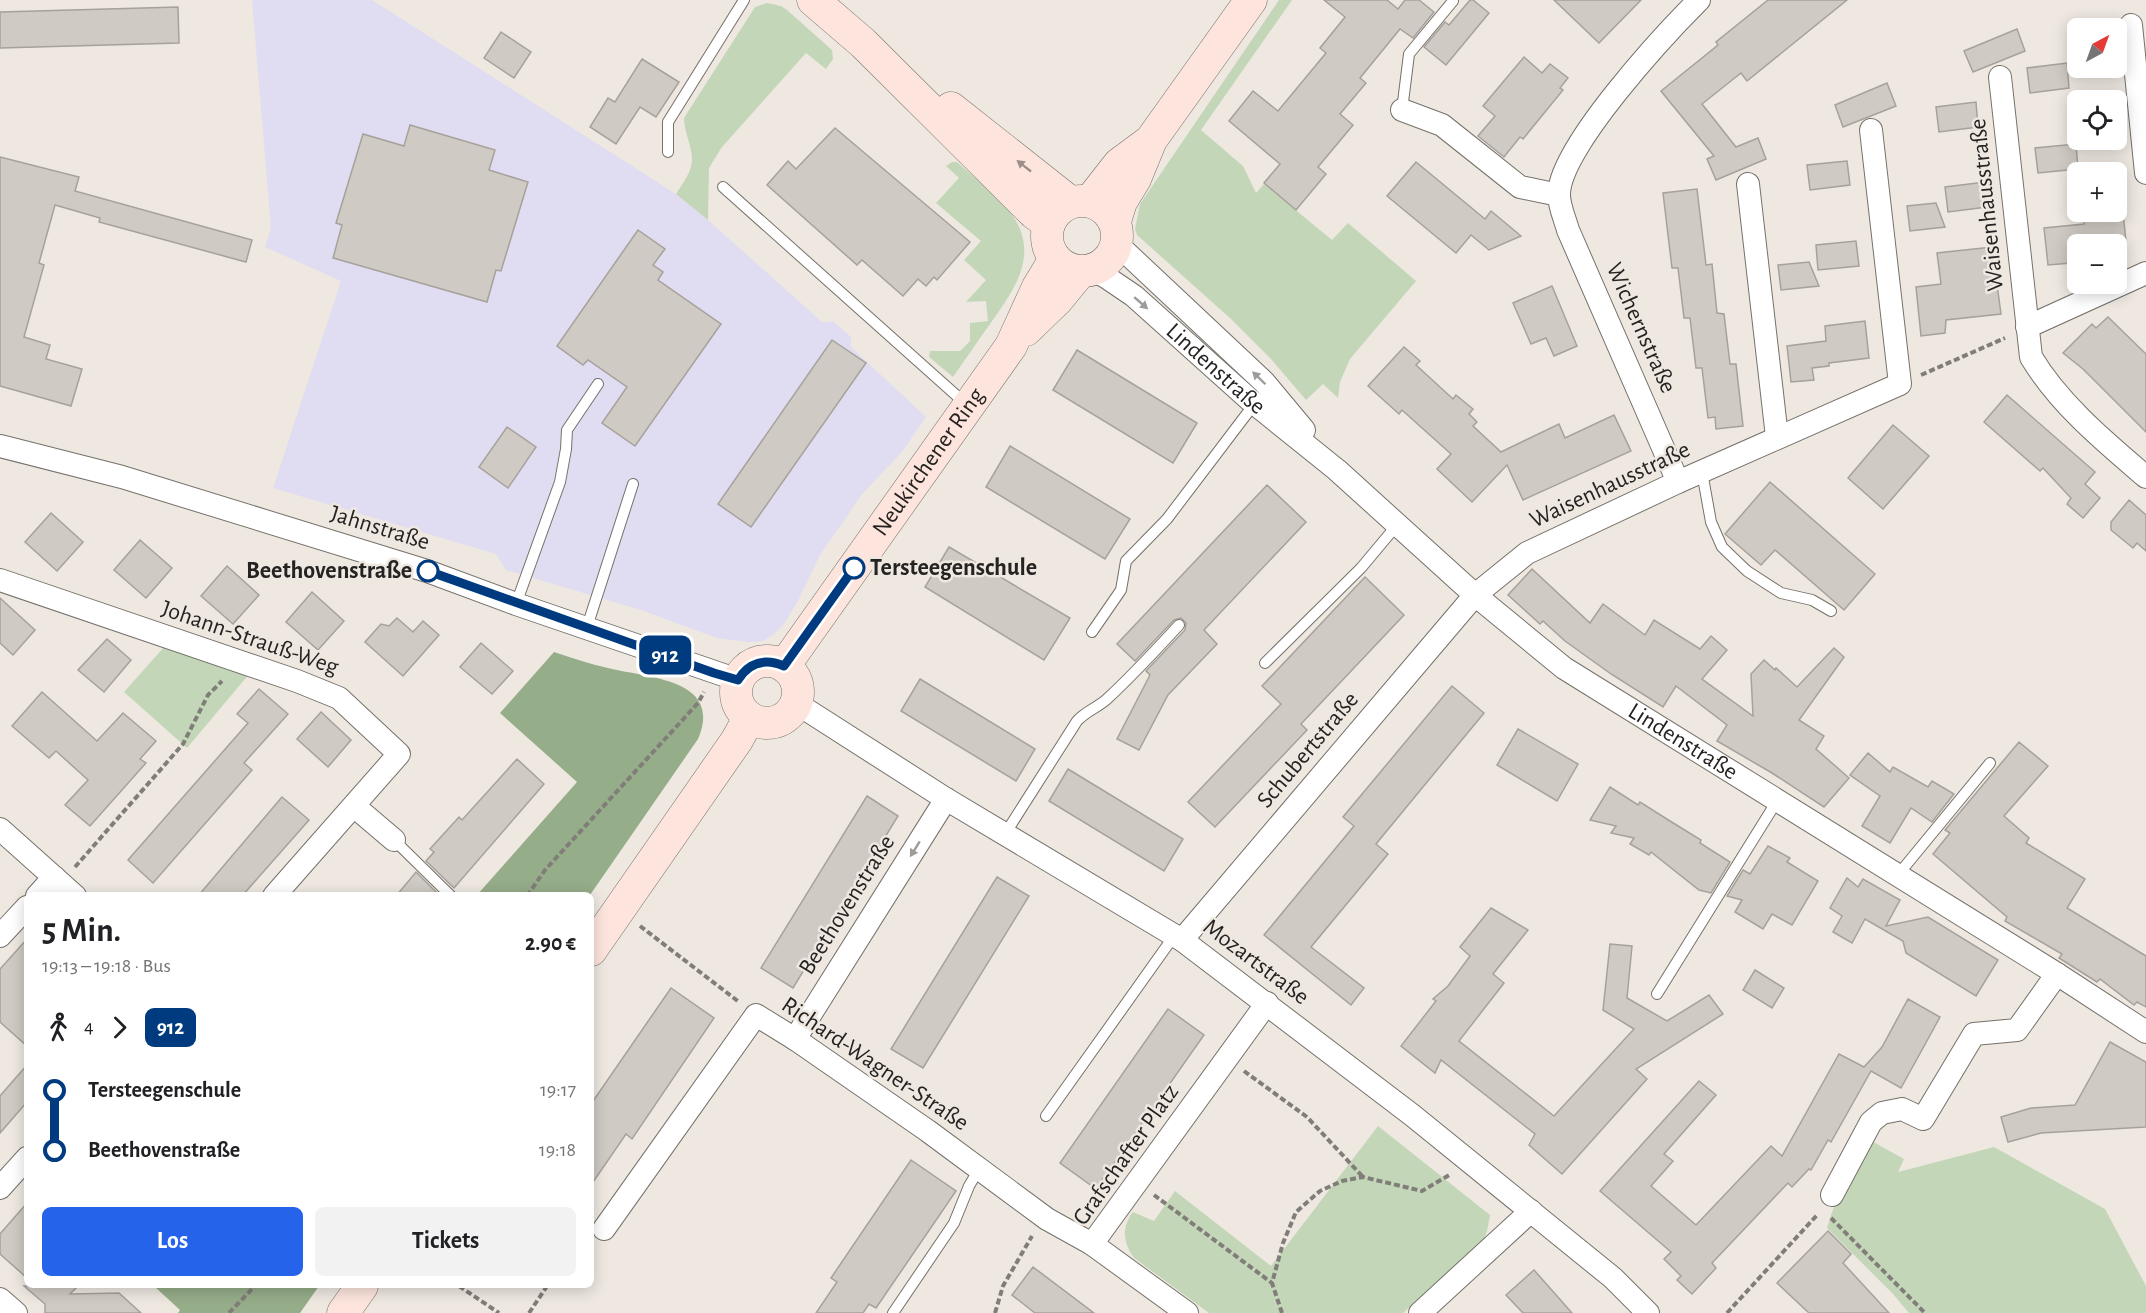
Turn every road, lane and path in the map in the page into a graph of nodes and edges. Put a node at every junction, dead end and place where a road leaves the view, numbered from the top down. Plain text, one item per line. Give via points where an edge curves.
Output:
1 (744, 0) edge
2 (813, 0) edge
3 (1251, 0) edge
4 (1453, 1) edge
5 (1688, 3) edge
6 (2131, 25) dead end
7 (863, 43) junction
8 (2000, 77) dead end
9 (1402, 110) joint
10 (1871, 130) dead end
11 (1151, 140) junction
12 (669, 152) dead end
13 (2146, 172) edge
14 (1748, 184) dead end
15 (723, 187) dead end
16 (1559, 195) junction
17 (1080, 202) junction
18 (1049, 225) junction
19 (1116, 232) junction
20 (1076, 267) junction
21 (2146, 273) edge
22 (2027, 327) junction
23 (598, 384) dead end
24 (1900, 384) junction
25 (1254, 403) junction
26 (968, 406) junction
27 (1777, 437) junction
28 (0, 446) edge
29 (1337, 470) junction
30 (1702, 472) junction
31 (2146, 477) edge
32 (1678, 482) junction
33 (633, 484) dead end
34 (1397, 525) junction
35 (0, 580) edge
36 (1475, 596) junction
37 (516, 604) junction
38 (1831, 611) dead end
39 (1179, 626) dead end
40 (587, 627) junction
41 (1092, 632) dead end
42 (1265, 663) dead end
43 (246, 664) junction
44 (784, 666) junction
45 (726, 676) junction
46 (796, 703) junction
47 (749, 718) junction
48 (1990, 763) dead end
49 (946, 799) junction
50 (1777, 801) junction
51 (354, 806) junction
52 (0, 829) edge
53 (1005, 834) junction
54 (394, 840) joint
55 (1897, 876) junction
56 (63, 885) edge
57 (46, 892) edge
58 (278, 892) edge
59 (447, 892) edge
60 (530, 892) edge
61 (24, 910) edge
62 (618, 910) junction
63 (0, 936) edge
64 (1178, 938) junction
65 (594, 946) edge
66 (2057, 974) junction
67 (1657, 994) dead end
68 (1267, 1004) junction
69 (756, 1015) junction
70 (2146, 1032) edge
71 (795, 1040) junction
72 (1227, 1058) junction
73 (1046, 1116) dead end
74 (24, 1161) edge
75 (1471, 1162) junction
76 (979, 1169) junction
77 (1363, 1177) junction
78 (1137, 1182) junction
79 (0, 1188) edge
80 (1827, 1202) junction
81 (1531, 1210) junction
82 (1047, 1220) junction
83 (604, 1229) dead end
84 (1092, 1244) junction
85 (1272, 1282) junction
86 (253, 1288) edge
87 (361, 1288) edge
88 (462, 1288) edge
89 (546, 1288) edge
90 (0, 1299) edge
91 (16, 1313) edge
92 (229, 1313) edge
93 (343, 1313) edge
94 (499, 1313) edge
95 (529, 1313) edge
96 (893, 1313) edge
97 (995, 1313) edge
98 (1187, 1313) edge
99 (1282, 1313) edge
100 (1420, 1313) edge
101 (1648, 1313) edge
102 (1727, 1313) edge
103 (1925, 1313) edge

1 - 12 lane via 668,122
2 - 7 street
3 - 11 street
4 - 9 lane via 1409,54
5 - 16 street, Wichernstraße via 1592,124 1566,164
6 - 13 street
17 -> 7 street
7 - 18 street
8 - 22 street, Waisenhausstraße
9 - 16 street via 1442,125 1520,187
10 - 24 street
11 - 17 street
11 - 19 street via 1121,202
14 - 27 street
15 - 26 lane
16 - 32 street, Wichernstraße via 1568,230
17 - 18 street via 1061,207
17 - 19 street via 1105,208
18 - 20 street via 1048,243
19 - 20 street via 1112,256 1104,265
29 -> 19 street, Lindenstraße via 1264,382
20 -> 25 street, Lindenstraße via 1134,296
20 - 26 street, Neukirchener Ring via 1057,300 1011,346
21 - 22 street
22 - 24 path
22 - 31 street, Waisenhausstraße via 2031,357 2041,374 2107,444
23 - 37 lane via 567,430 560,482
24 - 27 street, Waisenhausstraße
25 - 29 street, Lindenstraße
25 - 41 lane via 1167,519 1126,561 1121,590
26 - 44 street, Neukirchener Ring
27 - 30 street, Waisenhausstraße
28 - 37 street, Jahnstraße via 122,477 427,571
29 - 34 street, Lindenstraße
30 - 32 street, Waisenhausstraße
30 - 38 lane via 1711,522 1722,547 1747,571 1781,593 1812,600
32 - 36 street, Waisenhausstraße via 1527,554
33 - 40 lane
34 - 36 street, Lindenstraße
34 - 42 lane via 1361,568
35 - 43 street, Johann-Strauß-Weg
36 - 50 street, Lindenstraße via 1563,668
36 - 64 street, Schubertstraße
37 - 40 street, Jahnstraße
39 - 53 lane via 1119,688 1085,711
40 - 45 street, Jahnstraße
43 - 51 street, Johann-Strauß-Weg via 339,698 399,754
43 - 56 path via 224,678 208,695 183,744
44 - 45 street via 763,661
44 - 46 street via 797,682
45 - 47 street
45 - 60 path via 545,870
46 - 47 street via 782,720 760,723
46 - 49 street, Mozartstraße
47 - 62 street
48 - 55 lane
49 - 53 street, Mozartstraße
49 -> 71 street, Beethovenstraße
50 - 55 street, Lindenstraße
50 - 67 lane
51 - 54 street
51 - 58 street, Johann-Strauß-Weg
52 - 56 street
53 - 64 street, Mozartstraße
54 - 59 lane
55 - 66 street, Lindenstraße
56 - 57 street
61 - 63 street
62 - 65 street
62 - 69 path
64 - 68 street, Mozartstraße
64 - 73 lane
66 - 70 street, Lindenstraße
66 - 80 street via 2017,1030 1974,1034 1923,1119 1902,1109 1882,1113 1870,1122
68 - 72 street, Grafschafter Platz
68 - 75 street, Mozartstraße
69 - 71 street, Richard-Wagner-Straße
69 - 83 street, Richard-Wagner-Straße
71 - 76 street, Richard-Wagner-Straße
72 - 77 path via 1306,1117
72 - 78 street, Grafschafter Platz
74 - 79 street
75 - 77 path via 1422,1191
75 - 81 street, Mozartstraße
76 - 82 street, Richard-Wagner-Straße
76 - 96 lane via 954,1223
77 - 85 path via 1320,1191 1296,1212 1282,1243
78 - 84 street, Grafschafter Platz
78 - 85 path
80 - 102 path
80 - 103 path
81 - 100 street
81 - 101 street, Mozartstraße via 1613,1278
82 - 84 street, Richard-Wagner-Straße
82 - 97 path via 1033,1235 1003,1286
84 - 98 street, Grafschafter Platz
85 - 99 path
86 - 92 path
87 - 93 street
88 - 94 path
89 - 95 path
90 - 91 street

